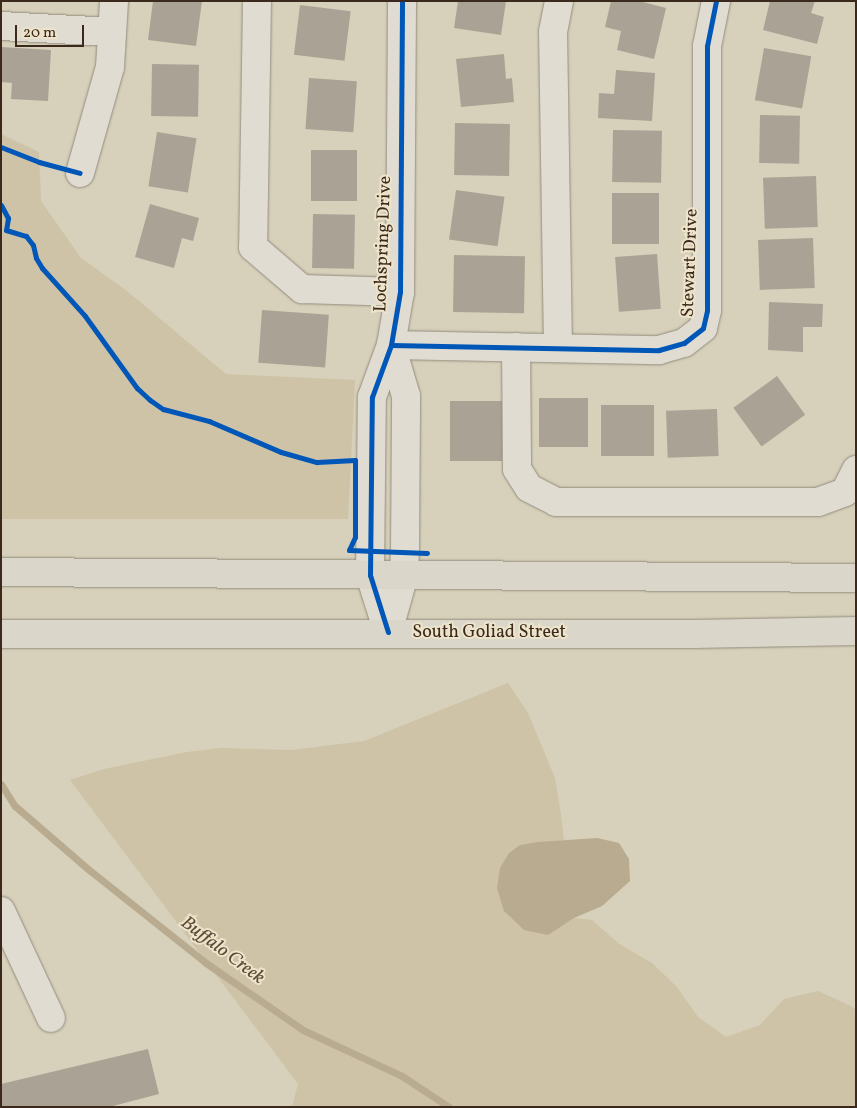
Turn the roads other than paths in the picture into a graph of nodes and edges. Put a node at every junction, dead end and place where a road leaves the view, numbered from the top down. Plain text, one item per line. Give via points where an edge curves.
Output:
1 (114, 1) edge
2 (257, 1) edge
3 (402, 1) edge
4 (559, 1) edge
5 (716, 1) edge
6 (1, 26) edge
7 (112, 32) junction
8 (80, 172) dead end
9 (400, 292) junction
10 (391, 345) junction
11 (516, 347) junction
12 (558, 348) junction
13 (856, 470) edge
14 (1, 572) edge
15 (370, 575) junction
16 (404, 575) junction
17 (856, 578) edge
18 (856, 631) edge
19 (388, 632) junction
20 (1, 634) edge
21 (1, 911) edge
22 (51, 1018) dead end

1 - 7 street
2 - 9 street via 253,247 302,289
3 - 9 street, Lochspring Drive
4 - 12 street via 553,32
5 - 12 street, Stewart Drive via 707,46 707,310 703,328 684,343 659,350
6 - 7 street
7 - 8 street via 110,67
9 - 10 street, Lochspring Drive
10 - 11 street, Stewart Drive
10 - 15 street, Lochspring Drive via 372,397
10 - 16 street, Lochspring Drive via 406,396
11 - 12 street, Stewart Drive
11 - 13 street via 516,469 529,488 556,502 818,502 845,492
14 - 15 main road
15 - 16 main road
15 - 19 street, Lochspring Drive
16 - 17 main road
16 - 19 street, Lochspring Drive
18 - 19 main road, South Goliad Street via 694,634
19 - 20 main road, South Goliad Street
21 - 22 street

